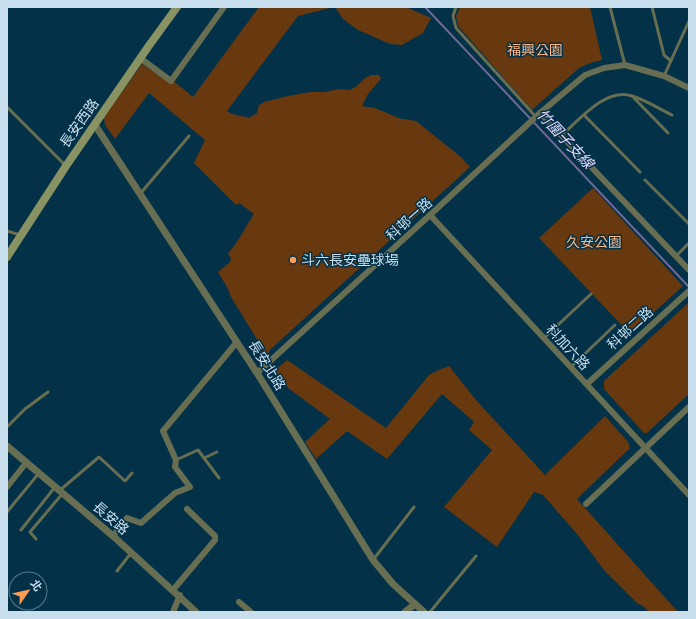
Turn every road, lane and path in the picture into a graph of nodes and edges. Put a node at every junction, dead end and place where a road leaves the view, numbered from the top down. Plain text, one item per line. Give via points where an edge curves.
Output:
1 (177, 7) edge
2 (224, 7) edge
3 (456, 7) edge
4 (610, 7) edge
5 (652, 7) edge
6 (689, 21) edge
7 (140, 58) junction
8 (671, 61) junction
9 (625, 65) junction
10 (664, 76) junction
11 (689, 88) edge
12 (632, 96) junction
13 (7, 107) edge
14 (538, 115) junction
15 (584, 115) junction
16 (672, 115) dead end
17 (95, 125) junction
18 (668, 133) dead end
19 (190, 136) dead end
20 (562, 136) junction
21 (66, 166) junction
22 (640, 172) dead end
23 (646, 180) dead end
24 (140, 194) junction
25 (430, 216) junction
26 (689, 224) edge
27 (7, 232) edge
28 (20, 235) junction
29 (689, 244) edge
30 (676, 256) junction
31 (7, 257) edge
32 (689, 270) edge
33 (689, 291) edge
34 (591, 294) dead end
35 (615, 325) dead end
36 (544, 338) junction
37 (237, 342) junction
38 (570, 367) junction
39 (257, 373) junction
40 (587, 384) junction
41 (48, 392) dead end
42 (689, 407) edge
43 (7, 427) edge
44 (7, 446) edge
45 (645, 448) junction
46 (216, 452) dead end
47 (204, 458) junction
48 (176, 460) junction
49 (26, 463) junction
50 (39, 473) junction
51 (132, 473) dead end
52 (219, 478) dead end
53 (7, 487) edge
54 (59, 490) junction
55 (689, 495) edge
56 (586, 504) dead end
57 (414, 507) dead end
58 (187, 509) dead end
59 (7, 512) edge
60 (21, 530) dead end
61 (113, 536) junction
62 (36, 539) dead end
63 (132, 553) junction
64 (476, 556) dead end
65 (373, 560) junction
66 (117, 570) dead end
67 (173, 590) junction
68 (180, 596) junction
69 (239, 602) dead end
70 (415, 604) junction
71 (173, 612) edge
72 (196, 612) edge
73 (251, 612) edge
74 (406, 612) edge
75 (424, 612) edge
76 (430, 612) edge

1 - 7 main road, 長安西路
2 - 7 street via 171,81
3 - 14 lane via 453,16 456,28
4 - 9 lane
5 - 8 lane via 664,55
6 - 8 lane
7 - 17 main road, 長安西路
8 - 10 lane
9 - 10 street, 科邨一路
9 - 14 street, 科邨一路 via 585,75
10 - 11 street, 科邨一路
12 - 15 lane via 611,97
12 - 16 lane
12 - 18 lane
13 - 21 lane
14 - 20 street
14 - 25 street, 科邨一路
15 - 20 lane
15 - 22 lane
17 - 21 main road, 長安西路
17 - 24 street, 長安北路
19 - 24 lane
20 - 30 street
21 - 28 main road, 長安西路
23 - 26 lane
24 - 37 street, 長安北路
25 - 36 street, 科加六路
25 - 39 street, 科邨一路
27 - 28 lane
28 - 31 main road, 長安西路
29 - 30 lane
30 - 32 street
33 - 40 street, 科邨二路
34 - 36 lane
35 - 38 lane
36 - 38 street, 科加六路
37 - 39 street, 長安北路
37 - 48 street via 163,431
38 - 40 street, 科加六路
39 - 65 street, 長安北路
40 - 45 street, 科加六路
41 - 43 lane via 25,409
42 - 45 street
44 - 49 street, 長安路
45 - 55 street, 科加六路
45 - 56 street
46 - 47 lane
47 - 48 lane via 198,450
47 - 52 lane
48 - 61 street via 175,467 190,487 175,493 141,523 127,518
49 - 50 street, 長安路
49 - 53 street
50 - 54 street, 長安路
50 - 59 lane
51 - 54 lane via 125,481 99,457
54 - 60 lane
54 - 61 street, 長安路
54 - 62 lane via 30,532
57 - 65 lane
58 - 67 street via 215,536 215,540
61 - 63 street, 長安路
63 - 66 lane
63 - 67 street, 長安路
64 - 76 lane
65 - 70 street, 長安北路 via 393,584
67 - 68 street, 長安路
68 - 71 street
68 - 72 street, 長安路
69 - 73 street
70 - 74 street
70 - 75 street, 長安北路

